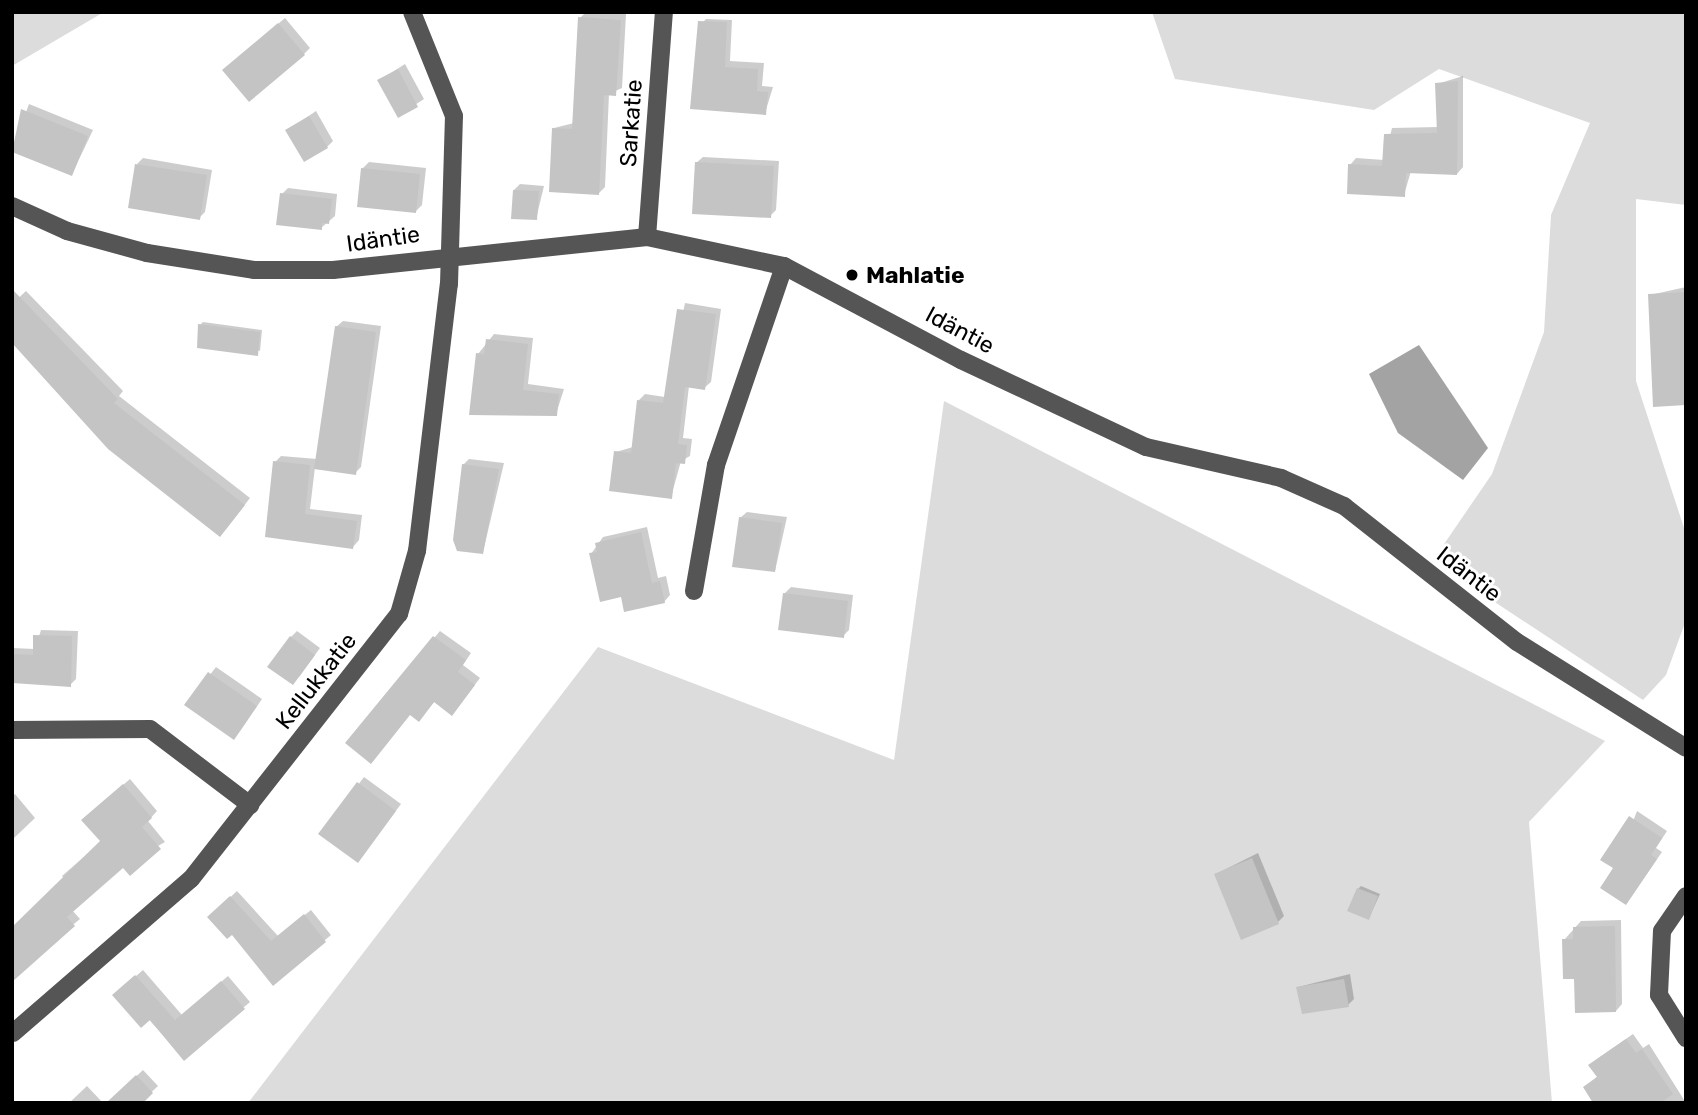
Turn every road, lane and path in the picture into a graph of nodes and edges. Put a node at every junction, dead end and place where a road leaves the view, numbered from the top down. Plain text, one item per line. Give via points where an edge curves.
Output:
1 (412, 12) edge
2 (664, 12) edge
3 (12, 206) edge
4 (647, 237) junction
5 (451, 254) junction
6 (785, 266) junction
7 (694, 591) dead end
8 (12, 730) edge
9 (1686, 748) edge
10 (250, 805) junction
11 (1686, 895) edge
12 (13, 1033) edge
13 (1686, 1038) edge

1 - 5 street, Kellukkatie via 454,116
2 - 4 street, Sarkatie
3 - 5 street, Idäntie via 66,231 147,253 254,270 333,270
4 - 5 street, Idäntie
4 - 6 street, Idäntie
5 - 10 street, Kellukkatie via 417,551 399,614
6 - 7 street via 716,465
6 - 9 street, Idäntie via 1135,442 1281,478 1344,506 1517,642
8 - 10 street via 150,729
10 - 12 street, Kellukkatie via 191,879
11 - 13 street via 1662,931 1659,995

